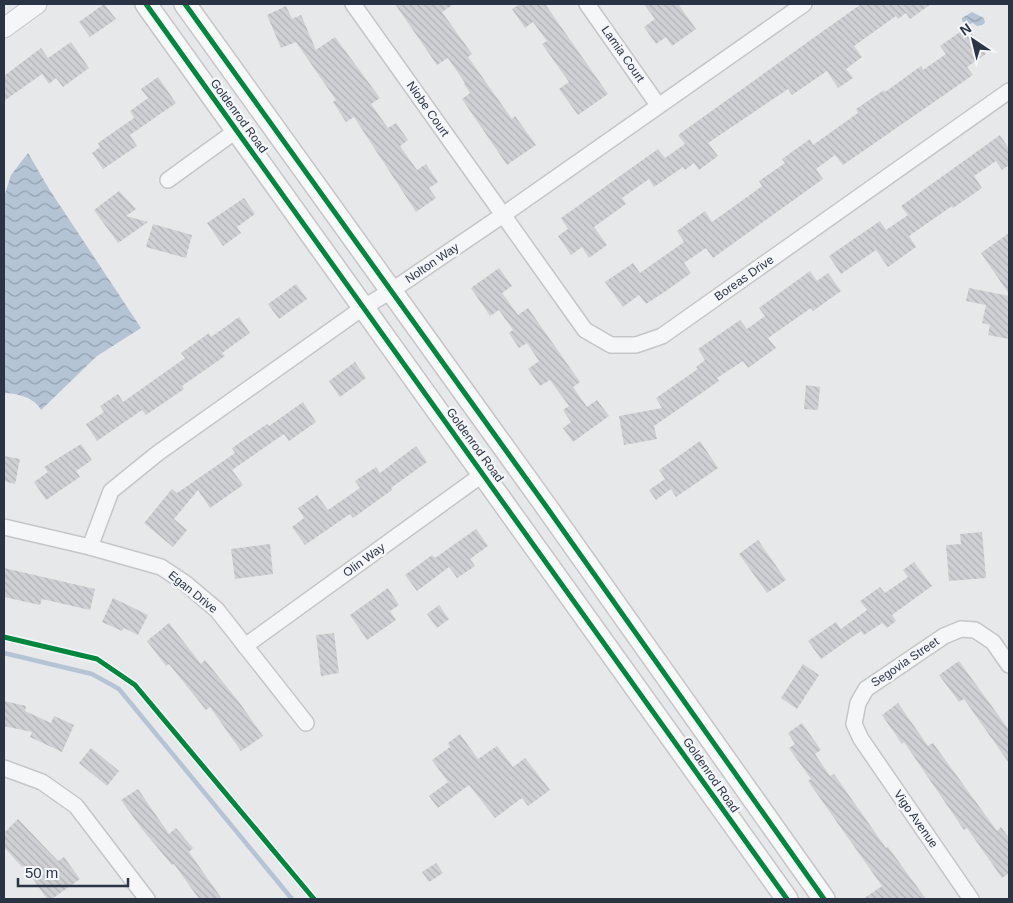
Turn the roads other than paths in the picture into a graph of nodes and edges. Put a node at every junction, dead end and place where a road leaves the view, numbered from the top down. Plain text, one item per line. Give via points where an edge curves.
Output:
1 (38, 4) edge
2 (146, 4) edge
3 (185, 4) edge
4 (353, 4) edge
5 (587, 4) edge
6 (804, 4) edge
7 (4, 28) edge
8 (1009, 91) edge
9 (658, 105) junction
10 (237, 130) junction
11 (168, 180) dead end
12 (503, 215) junction
13 (391, 291) junction
14 (364, 307) junction
15 (483, 474) junction
16 (4, 527) edge
17 (90, 547) junction
18 (245, 646) junction
19 (1009, 665) edge
20 (624, 671) junction
21 (306, 723) dead end
22 (708, 734) junction
23 (861, 739) joint
24 (4, 768) edge
25 (147, 899) edge
26 (787, 899) edge
27 (824, 899) edge
28 (971, 899) edge

1 - 7 street
2 - 10 main road, Goldenrod Road
3 - 13 main road, Goldenrod Road
4 - 12 street, Niobe Court
5 - 9 street, Lamia Court
6 - 9 street, Nolton Way
8 - 12 street, Boreas Drive via 662,336 636,345 611,345 585,330
9 - 12 street, Nolton Way
10 - 11 street
10 - 14 main road, Goldenrod Road
12 - 13 street, Nolton Way
13 - 14 street, Nolton Way
13 - 22 main road, Goldenrod Road
14 - 15 main road, Goldenrod Road
14 - 17 street, Nolton Way via 158,453 111,491
15 - 18 street, Olin Way
15 - 20 main road, Goldenrod Road
16 - 17 street, Egan Drive
17 - 18 street, Egan Drive via 161,567 186,583 216,610
18 - 21 street, Egan Drive
19 - 23 street, Segovia Street via 993,642 975,630 961,629 944,636 866,689 858,703 854,724
20 - 22 main road via 641,674 655,682 688,728
20 - 26 main road, Goldenrod Road
22 - 27 main road, Goldenrod Road
23 - 28 street, Vigo Avenue
24 - 25 street via 42,782 76,806

